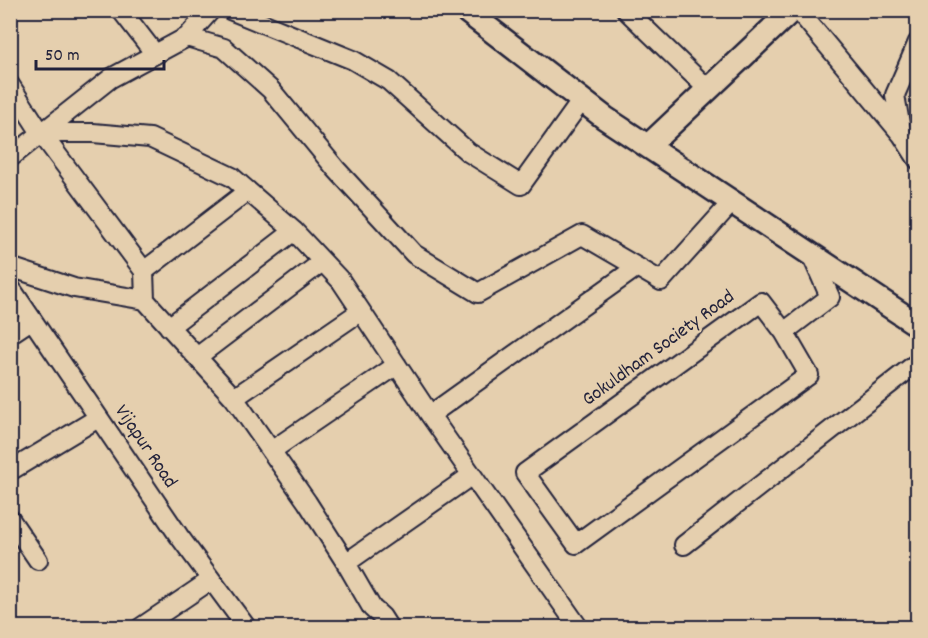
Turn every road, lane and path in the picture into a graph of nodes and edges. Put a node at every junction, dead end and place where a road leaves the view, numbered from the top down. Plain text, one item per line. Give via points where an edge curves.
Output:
1 (121, 10) edge
2 (211, 10) edge
3 (230, 10) edge
4 (465, 10) edge
5 (626, 10) edge
6 (792, 10) edge
7 (798, 10) edge
8 (187, 37) junction
9 (918, 42) edge
10 (155, 54) junction
11 (10, 85) edge
12 (708, 89) junction
13 (582, 100) junction
14 (41, 133) junction
15 (902, 135) junction
16 (648, 146) junction
17 (10, 158) edge
18 (918, 160) edge
19 (248, 190) junction
20 (732, 202) junction
21 (294, 231) junction
22 (811, 254) junction
23 (322, 262) junction
24 (10, 267) edge
25 (638, 267) junction
26 (144, 271) junction
27 (10, 287) edge
28 (145, 300) junction
29 (361, 311) junction
30 (913, 316) edge
31 (31, 320) junction
32 (169, 327) junction
33 (784, 332) junction
34 (10, 334) edge
35 (197, 357) junction
36 (918, 362) edge
37 (397, 365) junction
38 (234, 398) junction
39 (430, 415) junction
40 (98, 418) junction
41 (271, 451) junction
42 (10, 471) edge
43 (472, 475) junction
44 (10, 519) edge
45 (684, 545) dead end
46 (38, 560) dead end
47 (346, 563) junction
48 (211, 580) junction
49 (140, 627) edge
50 (247, 627) edge
51 (389, 627) edge
52 (579, 627) edge

1 - 10 street
2 - 8 street
3 - 13 street via 353,60 389,81 468,152 521,185
4 - 13 street
5 - 12 street
6 - 12 street
7 - 15 street
8 - 10 street
8 - 25 street via 224,48 271,90 336,170 414,254 478,293 582,235
9 - 15 street via 895,95
10 - 14 street via 111,78
11 - 14 street
12 - 16 street
13 - 16 street
14 - 17 street
14 - 19 street via 150,138 232,177
14 - 26 street
15 - 18 street
16 - 20 street
19 - 21 street
19 - 26 street
20 - 22 street
20 - 25 street via 660,281
21 - 23 street
21 - 32 street
22 - 30 street
22 - 33 street via 830,297
23 - 29 street via 341,281
23 - 35 street
24 - 28 street via 74,288
25 - 39 street
26 - 28 street
27 - 31 street, Vijapur Road
28 - 32 street
29 - 37 street
29 - 38 street
31 - 34 street
31 - 40 street, Vijapur Road
32 - 35 street
33 - 33 street, Gokuldham Society Road via 761,302 525,473 576,544 809,375
35 - 38 street
36 - 45 street
37 - 39 street
37 - 41 street
38 - 41 street
39 - 43 street
40 - 42 street
40 - 48 street, Vijapur Road
41 - 47 street
43 - 47 street
43 - 52 street
44 - 46 street
47 - 51 street via 372,608
48 - 49 street
48 - 50 street, Vijapur Road

